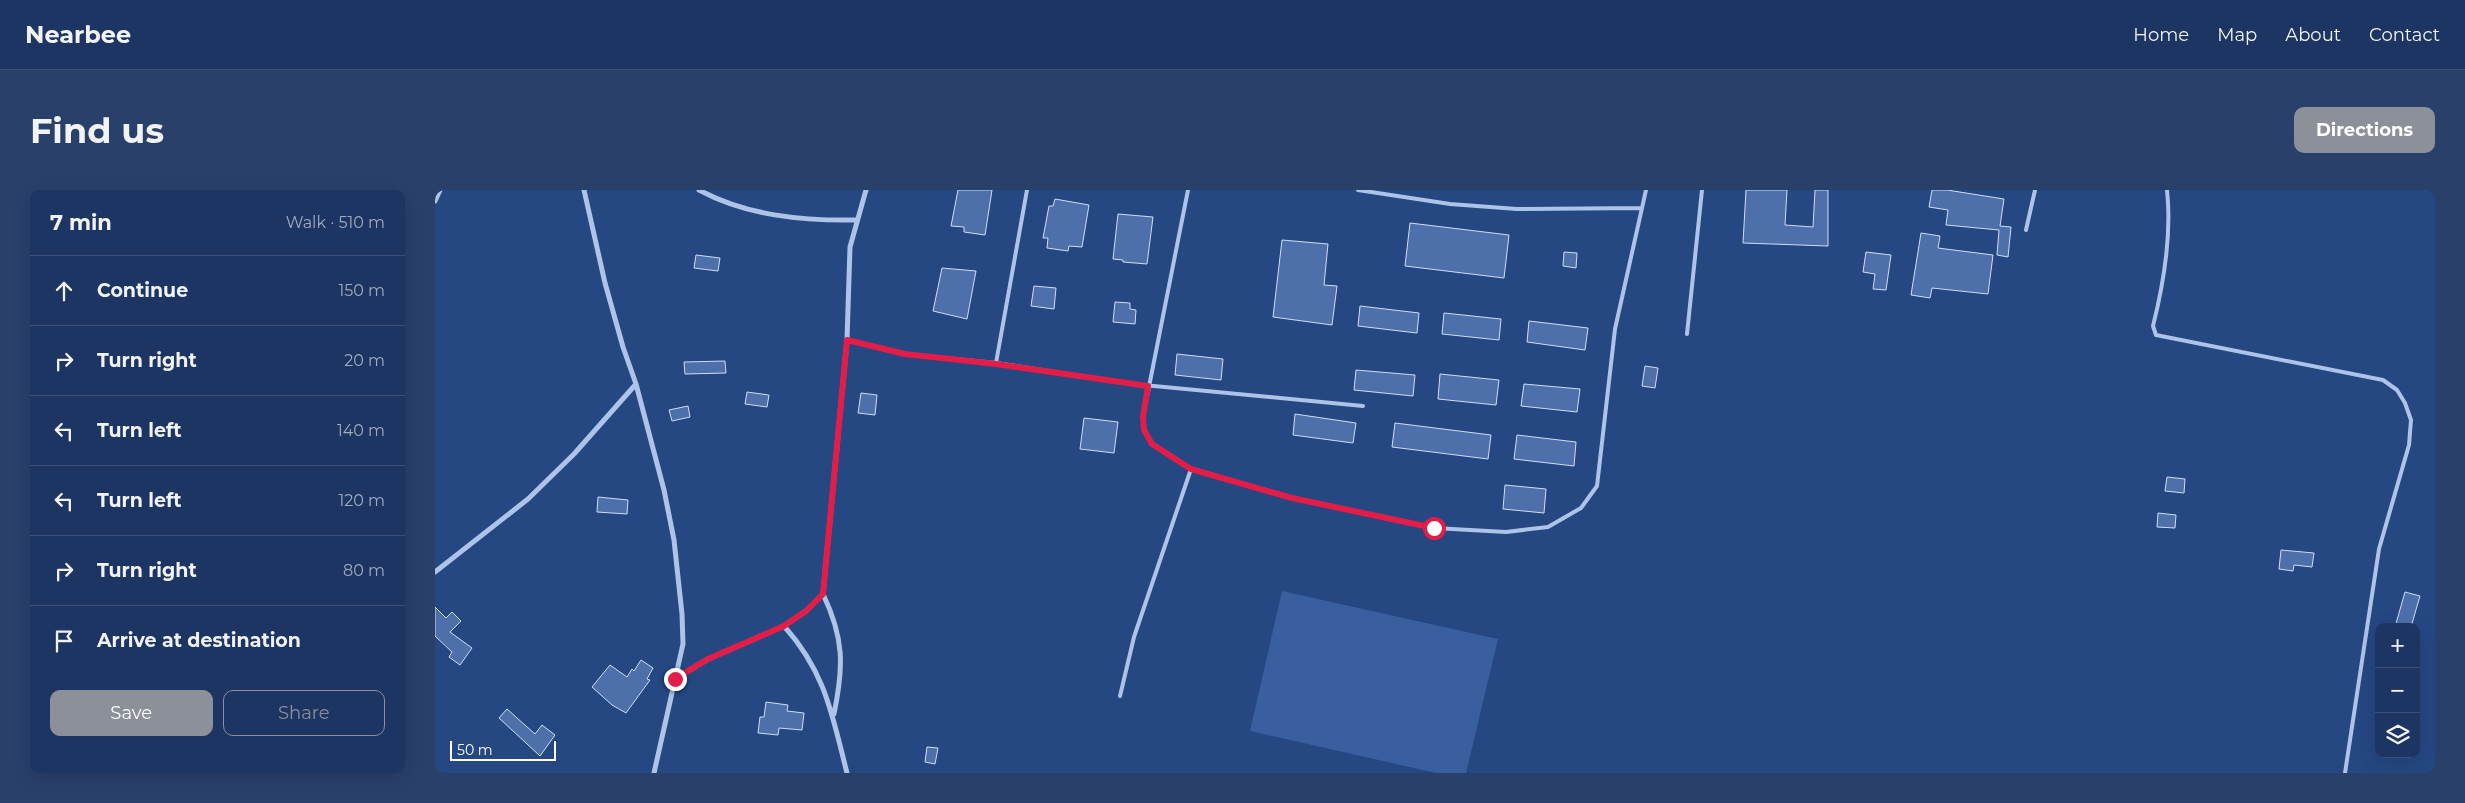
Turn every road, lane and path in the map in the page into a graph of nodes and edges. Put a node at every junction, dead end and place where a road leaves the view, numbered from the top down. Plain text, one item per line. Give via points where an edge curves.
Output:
1 (440, 190) edge
2 (584, 190) edge
3 (699, 190) edge
4 (866, 190) edge
5 (1027, 190) edge
6 (1188, 190) edge
7 (1358, 190) edge
8 (1646, 190) edge
9 (1702, 190) edge
10 (2035, 190) edge
11 (2167, 190) edge
12 (435, 201) edge
13 (1642, 208) junction
14 (857, 220) junction
15 (2026, 230) dead end
16 (1687, 334) dead end
17 (847, 340) junction
18 (996, 364) junction
19 (636, 384) junction
20 (1148, 386) junction
21 (1363, 406) dead end
22 (1191, 469) junction
23 (435, 572) edge
24 (823, 594) junction
25 (784, 626) junction
26 (675, 679) junction
27 (1121, 696) dead end
28 (833, 714) junction
29 (654, 773) edge
30 (847, 773) edge
31 (2345, 773) edge

1 - 12 street
2 - 19 street via 605,283
3 - 14 street via 737,206 769,214
4 - 14 street
5 - 18 lane
6 - 20 lane
7 - 13 lane via 1451,204 1517,209
8 - 13 lane
9 - 16 lane
10 - 15 lane
11 - 31 lane via 2169,210 2165,265 2153,326 2156,335 2383,380 2397,390 2411,420 2409,445 2379,549
13 - 22 lane via 1615,329 1597,486 1581,508 1548,526 1506,532 1434,528 1292,498
14 - 17 street via 850,247
17 - 18 lane via 905,354
17 - 24 street
18 - 20 lane
19 - 23 street via 528,499
19 - 26 street via 674,540 683,644
20 - 21 lane
20 - 22 lane via 1144,430 1152,444
22 - 27 lane via 1134,637
24 - 25 street
24 - 28 street via 837,625 842,658
25 - 26 street via 708,659
25 - 28 street via 815,667
26 - 29 street
28 - 30 street

